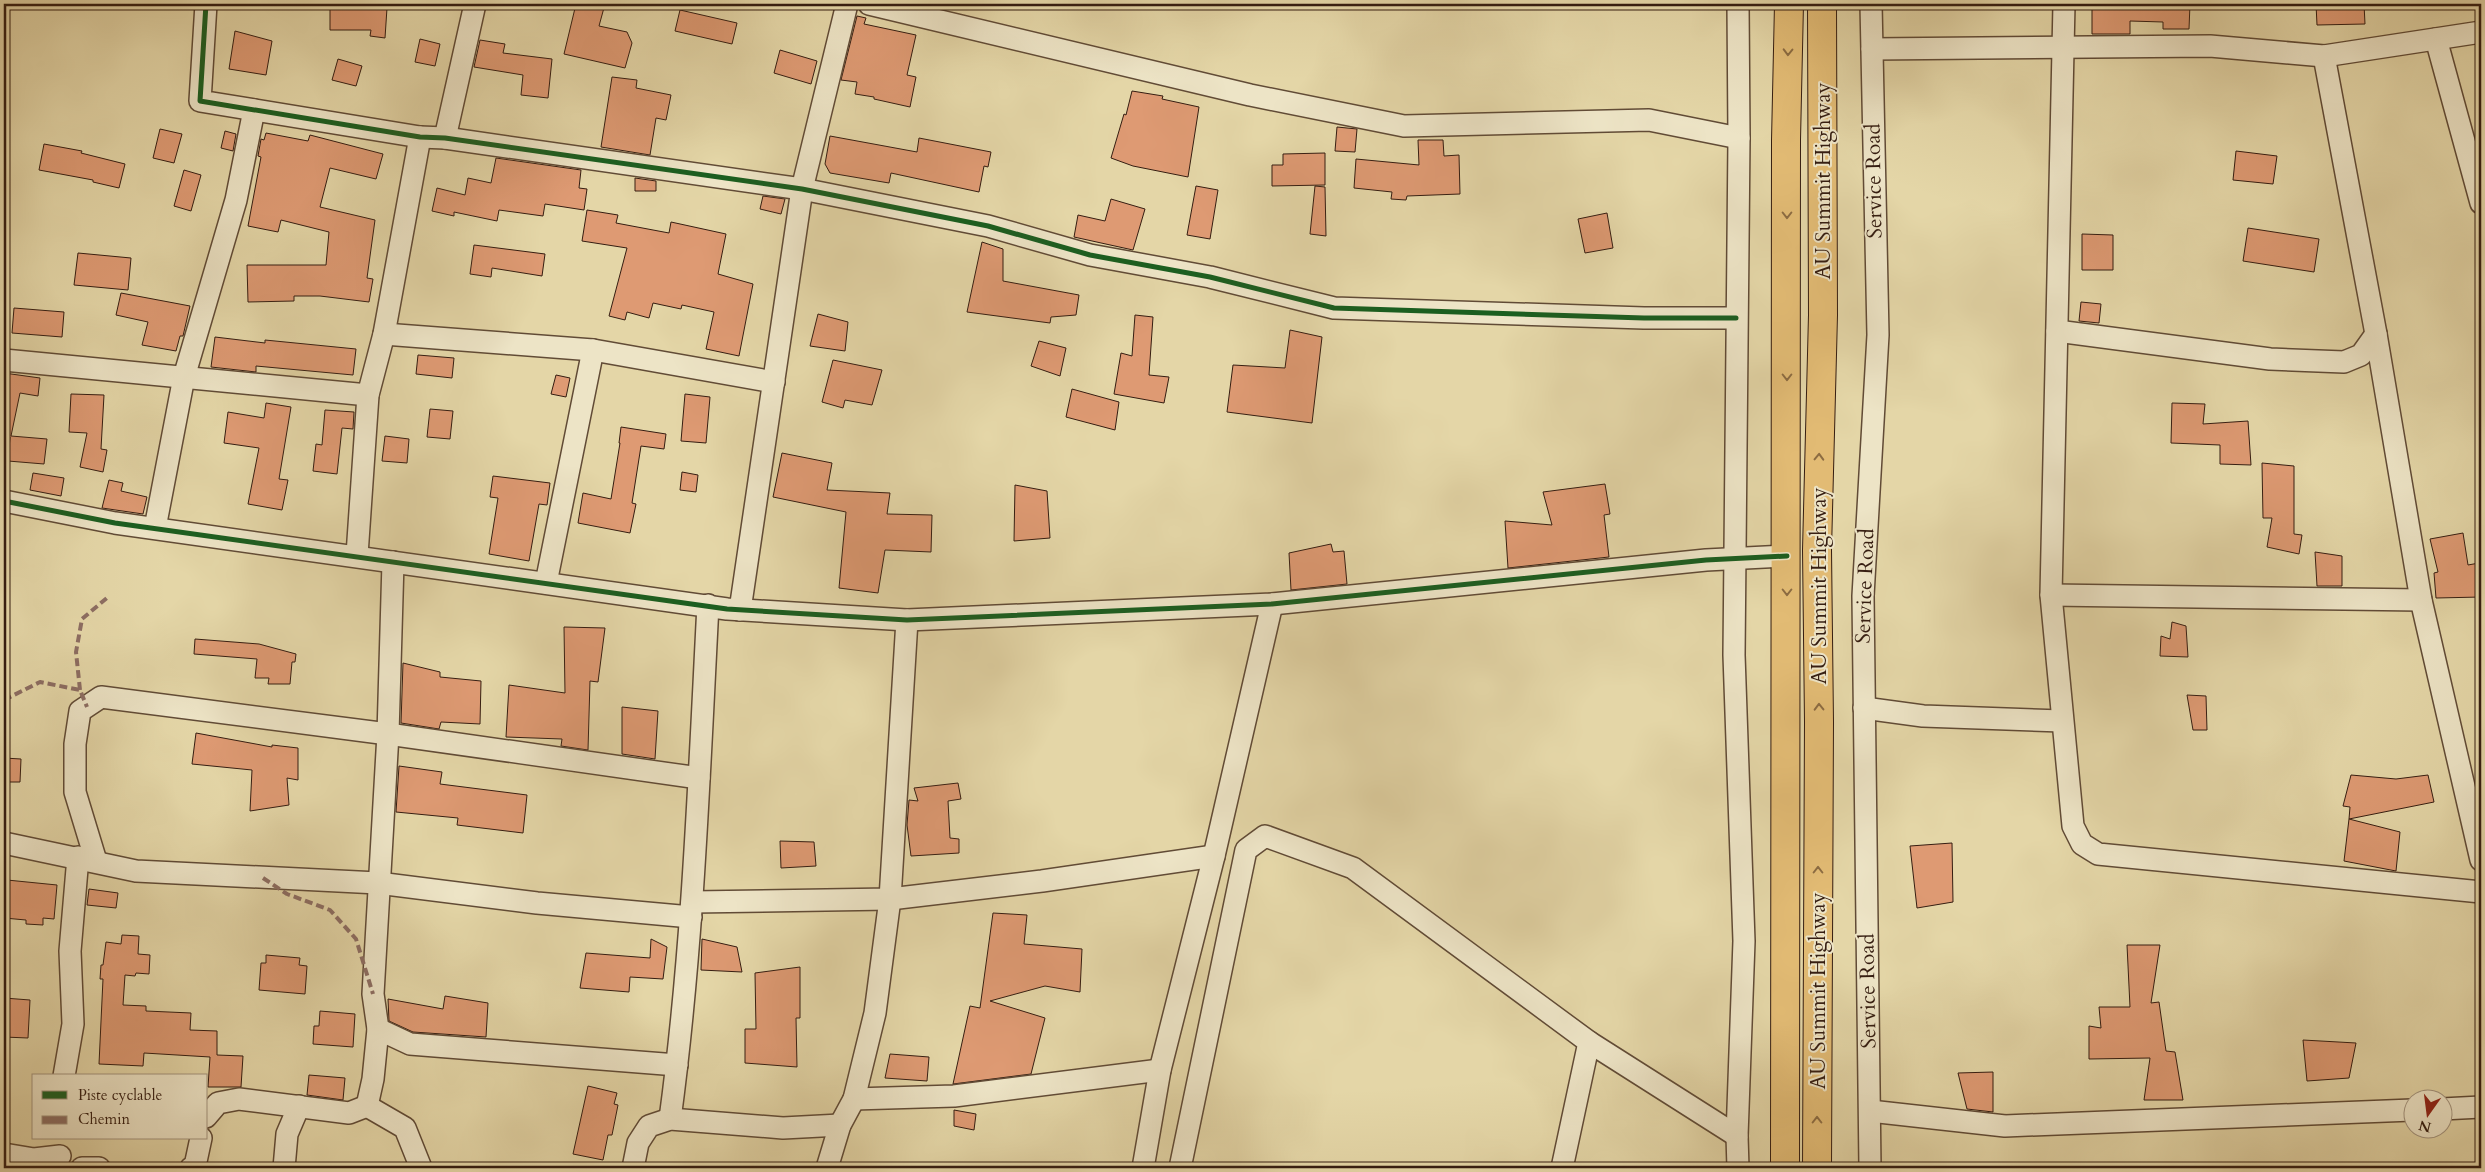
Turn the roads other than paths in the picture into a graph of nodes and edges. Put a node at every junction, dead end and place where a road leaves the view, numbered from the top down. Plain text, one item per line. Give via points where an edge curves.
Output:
1 (206, 4) edge
2 (475, 4) edge
3 (847, 4) edge
4 (869, 4) edge
5 (1738, 4) edge
6 (1788, 4) edge
7 (1822, 4) edge
8 (1871, 4) edge
9 (2064, 4) edge
10 (2481, 32) edge
11 (2436, 39) junction
12 (2064, 48) junction
13 (1872, 49) junction
14 (2324, 56) junction
15 (254, 110) junction
16 (420, 137) junction
17 (445, 138) junction
18 (1739, 138) junction
19 (802, 190) junction
20 (2481, 203) edge
21 (1736, 318) junction
22 (2057, 331) junction
23 (384, 334) junction
24 (2376, 334) junction
25 (593, 350) junction
26 (4, 360) edge
27 (184, 378) junction
28 (774, 382) junction
29 (368, 395) junction
30 (4, 501) edge
31 (155, 528) junction
32 (357, 555) junction
33 (1786, 556) junction
34 (1734, 559) junction
35 (393, 562) junction
36 (546, 583) junction
37 (2051, 595) junction
38 (2421, 600) junction
39 (1272, 604) junction
40 (708, 605) junction
41 (740, 610) junction
42 (908, 620) junction
43 (1864, 708) junction
44 (2062, 721) junction
45 (388, 734) junction
46 (699, 778) junction
47 (4, 843) edge
48 (1214, 856) junction
49 (87, 859) junction
50 (2481, 860) edge
51 (378, 883) junction
52 (2481, 892) edge
53 (890, 899) junction
54 (692, 910) junction
55 (378, 1030) junction
56 (1589, 1042) junction
57 (677, 1065) junction
58 (1160, 1070) junction
59 (64, 1074) edge
60 (854, 1098) junction
61 (299, 1106) junction
62 (368, 1106) junction
63 (2481, 1107) edge
64 (2452, 1108) edge
65 (2402, 1110) edge
66 (1870, 1111) junction
67 (208, 1115) edge
68 (670, 1119) junction
69 (840, 1125) junction
70 (1737, 1136) junction
71 (201, 1140) edge
72 (4, 1154) edge
73 (61, 1154) edge
74 (194, 1167) edge
75 (82, 1168) edge
76 (99, 1168) edge
77 (284, 1168) edge
78 (421, 1168) edge
79 (633, 1168) edge
80 (827, 1168) edge
81 (1143, 1168) edge
82 (1180, 1168) edge
83 (1562, 1168) edge
84 (1738, 1168) edge
85 (1785, 1168) edge
86 (1817, 1168) edge
87 (1870, 1168) edge

1 - 15 street via 200,101
2 - 17 street
3 - 19 street
4 - 18 street via 1250,96 1404,126 1649,120
5 - 18 street
6 -> 33 main road, AU Summit Highway
86 -> 7 main road, AU Summit Highway via 1817,550 1823,315
8 - 13 street, Service Road
9 - 12 street
10 - 11 street
11 - 14 street
11 - 20 street
12 - 13 street
12 - 14 street via 2210,46
12 - 22 street
13 - 43 street, Service Road via 1878,335 1863,596
14 - 24 street
15 - 16 street
15 - 27 street via 236,200
16 - 17 street
16 - 23 street
17 - 19 street
18 - 21 street
19 - 21 street via 988,226 1090,255 1210,277 1334,308
19 - 28 street
21 - 34 street
22 - 24 street via 2270,359 2344,362 2360,355
22 - 37 street
23 - 25 street
23 - 29 street
24 - 38 street
25 - 28 street
25 - 36 street
26 - 27 street
27 - 29 street
27 - 31 street
28 - 41 street
29 - 32 street
30 - 31 street
31 - 32 street
32 - 35 street
33 - 34 street
33 -> 85 main road, AU Summit Highway
34 - 39 street
34 - 70 street via 1734,655 1744,941
35 - 36 street
35 - 45 street
36 - 40 street
37 - 38 street
37 - 44 street
38 - 50 street
39 - 42 street
39 - 48 street
40 - 41 street
40 - 46 street
41 - 42 street
42 - 53 street
43 - 44 street via 1923,716
43 - 66 street, Service Road
44 - 52 street via 2073,826 2082,844 2098,854
45 - 46 street
45 - 49 street via 101,697 80,711 75,744 75,792
45 - 51 street
46 - 54 street
47 - 49 street
48 - 53 street
48 - 58 street
49 - 51 street via 136,871
49 - 59 street via 70,951 73,1024
51 - 54 street via 537,903
51 - 55 street via 373,994
53 - 54 street
53 - 60 street via 874,1013
54 - 57 street
55 - 57 street via 410,1044
55 - 62 street
56 - 70 street
56 - 82 street via 1353,868 1265,836 1246,850
56 - 83 street
57 - 68 street
58 - 60 street via 954,1096
58 - 81 street
60 - 69 street
61 - 62 street via 349,1113
61 - 67 street via 239,1099 218,1103
61 - 77 street via 287,1134
62 - 78 street via 405,1128
63 - 64 street
65 - 66 street via 2005,1126
66 - 87 street, Service Road
68 - 69 street via 783,1128
68 - 79 street via 649,1126 638,1143
69 - 80 street
70 - 84 street
71 - 74 street
72 - 73 street via 34,1158
75 - 76 street

